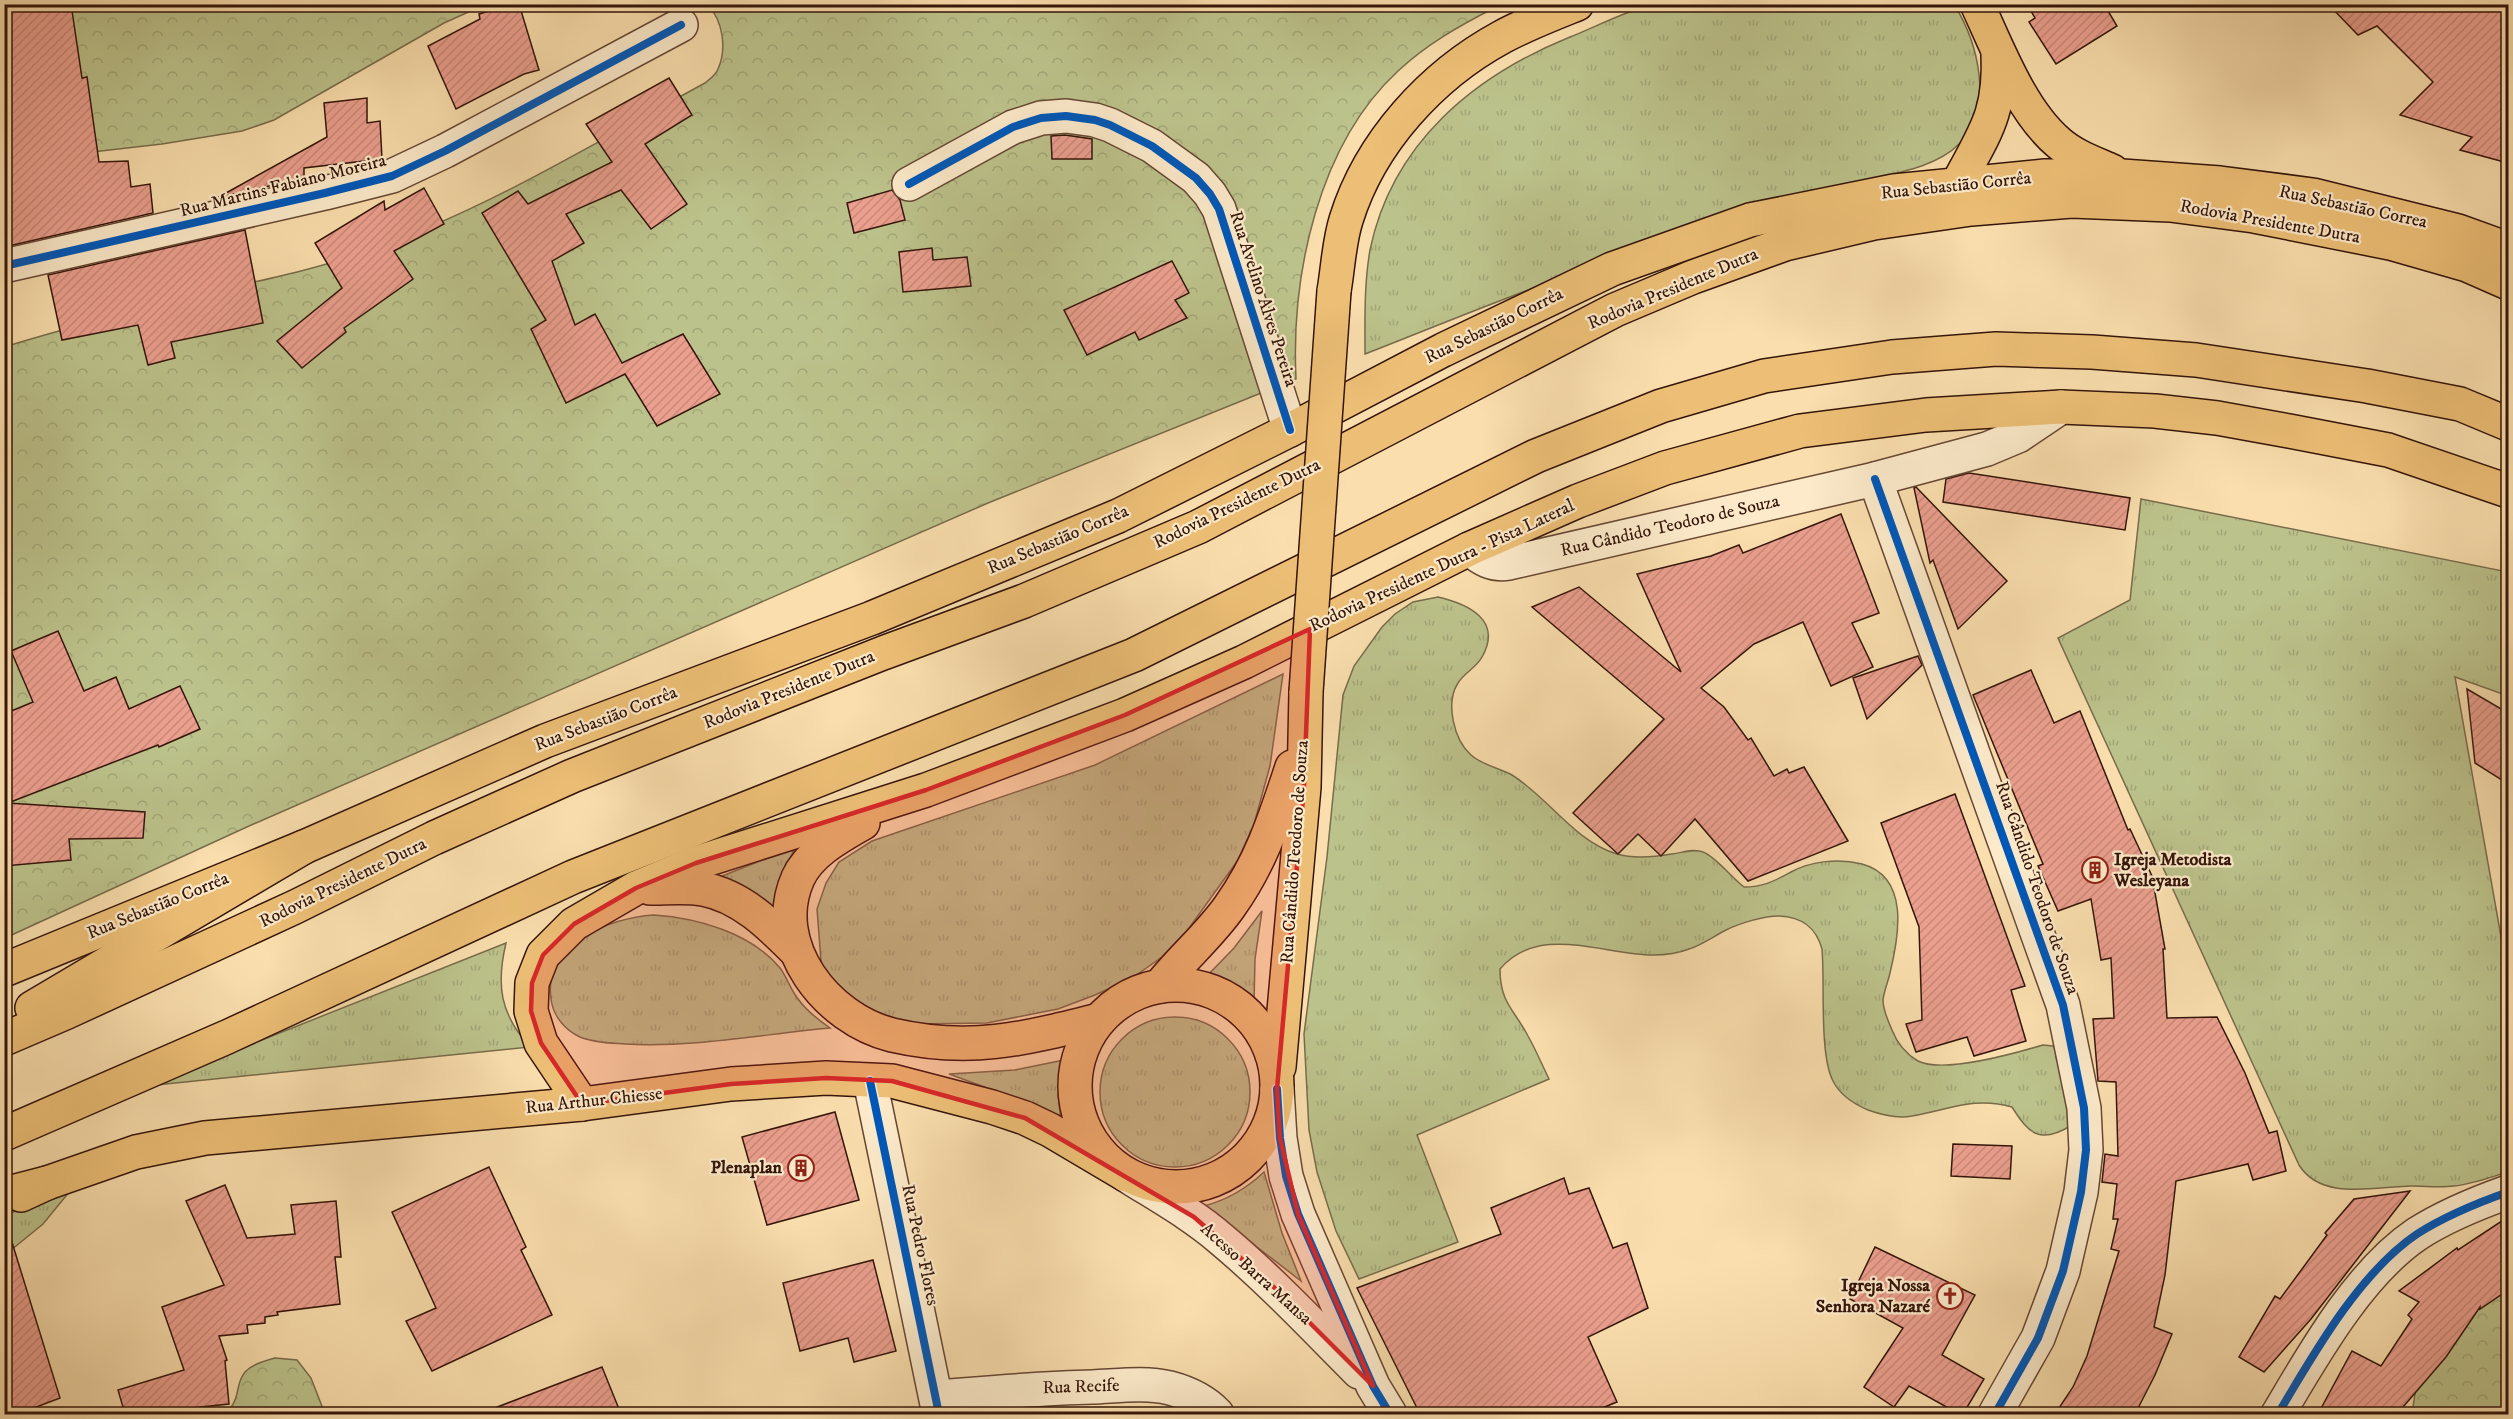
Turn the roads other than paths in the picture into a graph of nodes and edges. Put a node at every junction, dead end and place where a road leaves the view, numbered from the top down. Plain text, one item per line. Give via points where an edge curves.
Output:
1 (1577, 4) edge
2 (1977, 4) edge
3 (681, 25) dead end
4 (1998, 51) junction
5 (2122, 176) junction
6 (1958, 183) junction
7 (909, 184) dead end
8 (2508, 249) edge
9 (4, 266) edge
10 (2508, 283) edge
11 (2061, 407) junction
12 (2508, 424) edge
13 (1290, 430) junction
14 (1875, 479) junction
15 (2508, 491) edge
16 (1469, 549) junction
17 (1304, 731) junction
18 (926, 790) junction
19 (304, 847) junction
20 (636, 888) junction
21 (796, 951) junction
22 (4, 970) edge
23 (1160, 986) junction
24 (4, 1020) edge
25 (1099, 1020) junction
26 (4, 1039) edge
27 (870, 1081) junction
28 (1277, 1089) junction
29 (582, 1104) junction
30 (4, 1134) edge
31 (1126, 1175) junction
32 (48, 1183) junction
33 (2508, 1192) edge
34 (4, 1194) edge
35 (4, 1202) edge
36 (1373, 1386) junction
37 (938, 1406) edge
38 (1217, 1414) edge
39 (1390, 1414) edge
40 (1995, 1414) edge
41 (2278, 1414) edge

1 - 17 main road, bridge via 1503,36 1432,86 1379,152 1346,220 1334,291
2 - 4 main road
3 - 9 street, Rua Martins Fabiano Moreira via 392,176
4 - 5 main road via 2029,107 2058,143
4 - 6 main road via 1996,105 1984,137
5 - 6 main road, Rua Sebastião Corrêa via 2045,176
5 - 8 main road, Rua Sebastião Correa via 2313,195 2458,231
6 - 13 main road, Rua Sebastião Corrêa via 1894,190 1750,220 1612,269 1443,350
7 - 13 street, Rua Avelino Alves Pereira via 1013,127 1041,118 1095,120 1168,157 1196,178 1219,208
10 - 26 main road, Rodovia Presidente Dutra via 2468,265 2390,243 2254,216 2170,205 2072,201 1971,209 1874,223 1785,244 1615,310 1198,527 1024,602 882,653 572,776
11 - 14 street, Rua Cândido Teodoro de Souza via 2018,436 1987,449
11 - 15 main road, Rodovia Presidente Dutra - Pista Lateral via 2155,411 2289,430 2388,450
11 - 16 main road, Rodovia Presidente Dutra - Pista Lateral via 1926,415 1800,431 1665,468
12 - 30 main road via 2460,404 2367,386 2196,360 2092,352 1996,349 1892,357 1764,376 1661,406 1536,456 1134,655 573,877 227,1037
13 - 19 main road, Rua Sebastião Corrêa via 1118,516 872,618 545,741
14 - 16 street, Rua Cândido Teodoro de Souza via 1503,564 1484,560
14 - 40 street, Rua Cândido Teodoro de Souza via 2063,1005 2084,1108 2086,1150 2081,1192 2063,1271 2038,1338
16 - 18 main road, Rodovia Presidente Dutra - Pista Lateral via 1244,662 1125,715
17 - 23 main road, Rua Cândido Teodoro de Souza via 1271,834 1256,864 1215,926
17 - 28 main road, Rua Cândido Teodoro de Souza via 1304,787
18 - 20 main road via 696,863
18 - 21 main road via 832,841 810,861 798,877 791,900
19 - 22 main road, Rua Sebastião Corrêa
19 - 24 main road via 34,1007
20 - 21 main road via 702,889 722,895 755,912
20 - 29 main road via 574,924 543,955 532,983 531,1011 541,1043
21 - 25 main road via 810,980 831,1001 865,1024 890,1034 966,1045 1044,1034
23 - 25 main road via 1112,1007
23 - 28 main road via 1192,986 1237,1005 1268,1042 1277,1073
25 - 31 main road via 1088,1034 1075,1068 1076,1105 1088,1139
27 - 29 main road, Rua Arthur Chiesse via 826,1078 731,1084
27 - 31 main road, Rua Arthur Chiesse via 892,1081 928,1089 1025,1118
27 - 37 street, Rua Pedro Flores
28 - 31 main road via 1274,1113 1265,1136 1232,1171 1200,1185 1182,1187 1163,1187
28 - 36 street via 1286,1176 1298,1214
29 - 32 main road, Rua Arthur Chiesse via 205,1138 136,1152
31 - 36 street, Acesso Barra Mansa via 1194,1217 1221,1239
32 - 34 main road
32 - 35 main road
33 - 41 street via 2440,1221 2397,1250 2349,1303
36 - 39 street
37 - 38 street, Rua Recife via 1048,1388 1141,1385 1199,1398

